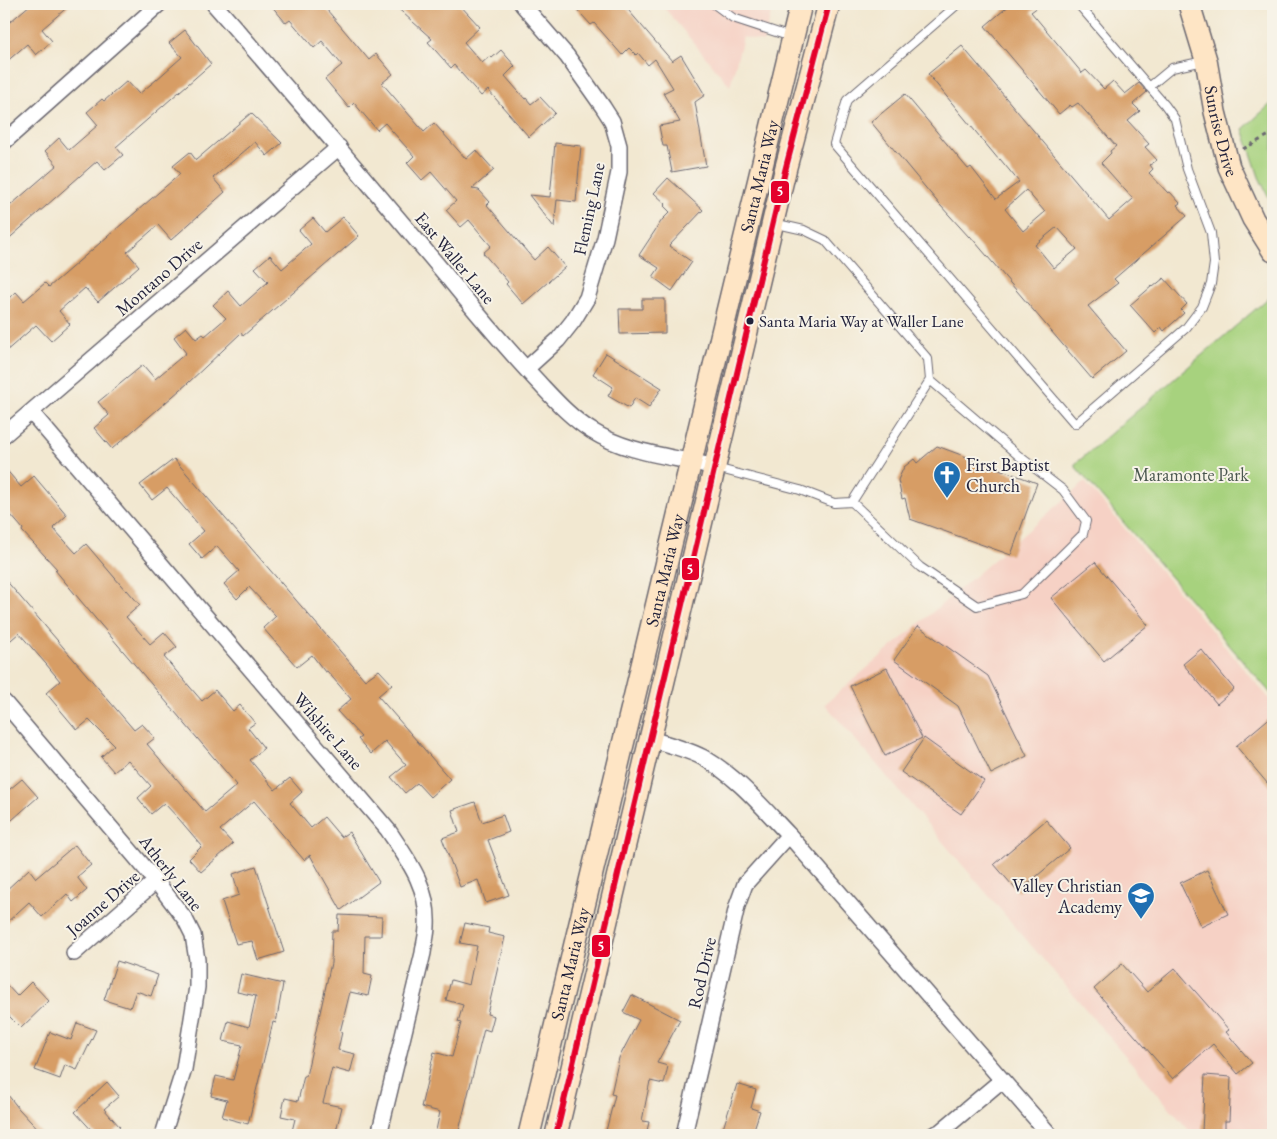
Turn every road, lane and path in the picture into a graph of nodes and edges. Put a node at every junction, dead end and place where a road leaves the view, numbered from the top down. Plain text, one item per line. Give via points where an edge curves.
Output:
1 (159, 4) edge
2 (214, 4) edge
3 (522, 4) edge
4 (714, 4) edge
5 (801, 4) edge
6 (829, 4) edge
7 (958, 4) edge
8 (1078, 4) edge
9 (1189, 4) edge
10 (793, 38) junction
11 (1206, 60) junction
12 (1149, 87) junction
13 (1273, 133) edge
14 (4, 142) edge
15 (339, 148) junction
16 (1226, 156) junction
17 (773, 223) junction
18 (1273, 251) edge
19 (526, 369) junction
20 (930, 380) junction
21 (30, 412) junction
22 (4, 434) edge
23 (691, 461) junction
24 (714, 467) junction
25 (852, 502) junction
26 (7, 711) edge
27 (650, 739) junction
28 (789, 835) junction
29 (156, 881) junction
30 (74, 953) dead end
31 (1002, 1080) junction
32 (163, 1135) edge
33 (379, 1135) edge
34 (529, 1135) edge
35 (556, 1135) edge
36 (684, 1135) edge
37 (933, 1135) edge
38 (1050, 1135) edge

1 - 14 street
2 - 15 street, East Waller Lane
3 - 19 street, Fleming Lane via 567,56 603,106 612,121 619,146 619,172 605,238 587,298 558,340
4 - 10 lane via 733,18
5 - 10 main road, Santa Maria Way
6 - 17 main road, Santa Maria Way
7 - 12 lane via 846,100 834,144 1075,424 1186,328 1202,307 1211,284 1214,263 1211,233 1187,169 1175,119
8 - 12 lane
9 - 11 main road, Sunrise Drive
10 - 23 main road, Santa Maria Way
11 - 12 lane via 1172,68
11 - 16 main road, Sunrise Drive
13 - 16 path
15 - 19 street, East Waller Lane
15 - 21 street, Montano Drive
16 - 18 main road, Sunrise Drive via 1253,219
17 - 20 lane via 804,230 825,240 928,359
17 - 24 main road, Santa Maria Way
19 - 23 street, East Waller Lane via 568,414 592,432 630,449
20 - 25 lane
20 - 25 lane via 1063,490 1086,521 1083,534 1022,594 977,606 920,567
21 - 22 street, Montano Drive
21 - 33 street, Wilshire Lane via 388,830 415,871 426,898 427,926
23 - 24 street, East Waller Lane
23 - 34 main road, Santa Maria Way
24 - 25 lane via 800,490 834,503
24 - 27 main road, Santa Maria Way
26 - 29 street, Atherly Lane
27 - 28 street via 701,757 726,773
27 - 35 main road, Santa Maria Way
28 - 31 street
28 - 36 street, Rod Drive via 745,884 737,906
29 - 30 street, Joanne Drive
29 - 32 street, Atherly Lane via 185,919 193,935 197,960 197,986 184,1069
31 - 37 street
31 - 38 street

